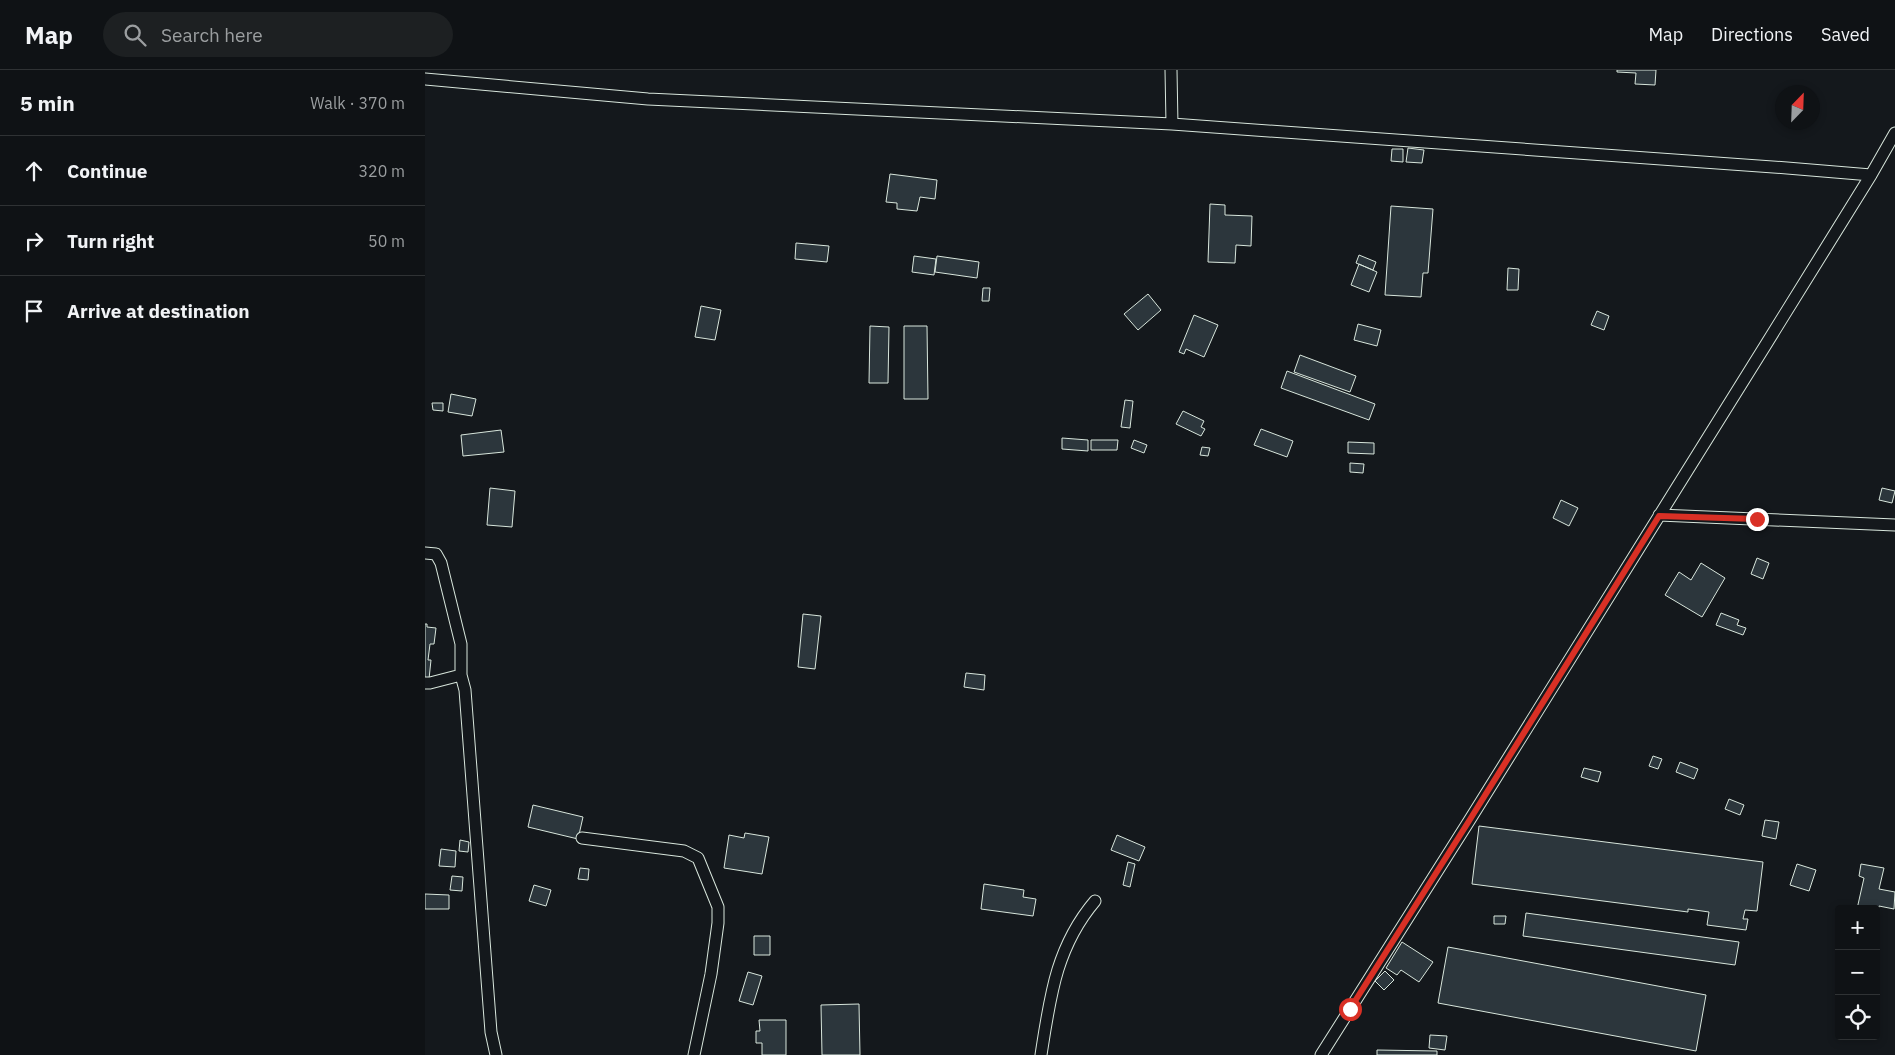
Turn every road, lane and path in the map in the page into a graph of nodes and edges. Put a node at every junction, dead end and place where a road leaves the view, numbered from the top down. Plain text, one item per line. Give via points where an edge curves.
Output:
1 (1171, 70) edge
2 (425, 79) edge
3 (1172, 124) junction
4 (1895, 133) edge
5 (1871, 175) junction
6 (1659, 516) junction
7 (1895, 525) edge
8 (425, 553) edge
9 (461, 675) junction
10 (425, 683) edge
11 (583, 838) dead end
12 (1095, 901) dead end
13 (496, 1055) edge
14 (694, 1055) edge
15 (1041, 1055) edge
16 (1321, 1055) edge

1 - 3 street
2 - 3 street via 648,99
3 - 5 street
4 - 5 street
5 - 6 street
6 - 7 street
6 - 16 street
8 - 9 street via 436,554 441,563 461,644
9 - 10 street
9 - 13 street via 465,690 491,1032
11 - 14 street via 684,851 698,858 718,907 718,923
12 - 15 street via 1081,918 1057,969

